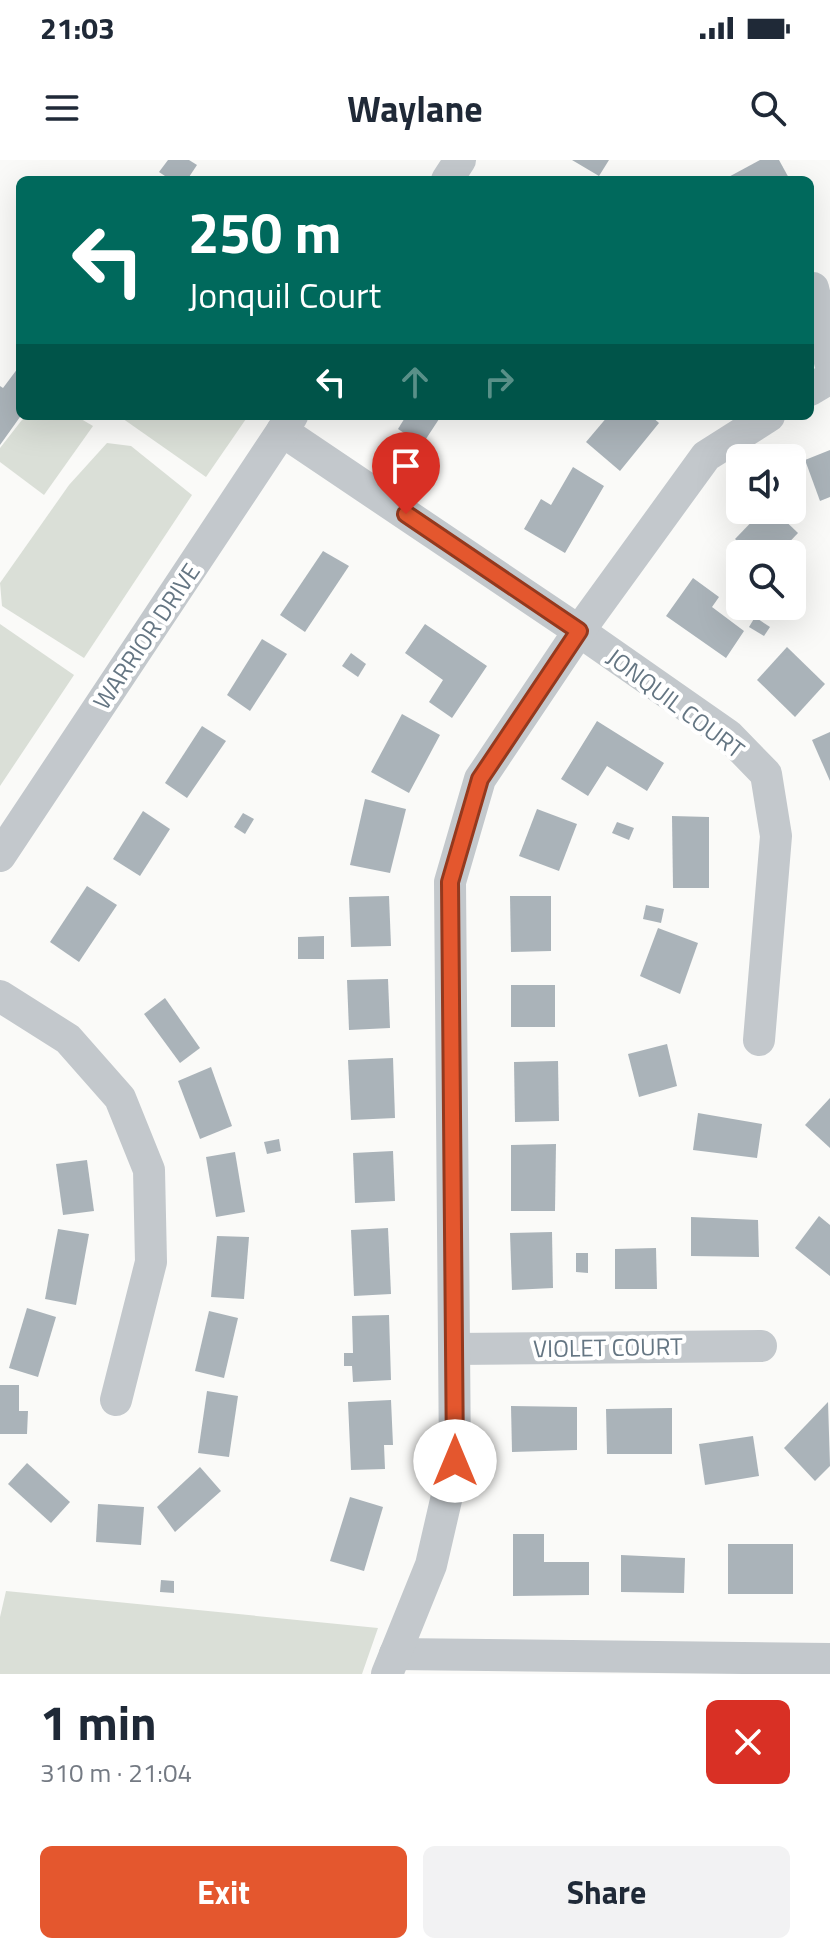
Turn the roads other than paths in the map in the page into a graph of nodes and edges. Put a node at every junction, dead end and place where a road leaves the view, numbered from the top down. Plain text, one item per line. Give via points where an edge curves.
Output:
1 (814, 292) edge
2 (830, 362) edge
3 (763, 420) edge
4 (287, 424) edge
5 (579, 631) junction
6 (0, 856) edge
7 (0, 996) edge
8 (759, 1040) dead end
9 (761, 1346) dead end
10 (455, 1349) junction
11 (116, 1400) dead end
12 (830, 1659) edge
13 (391, 1664) edge

1 - 2 street
3 - 5 street via 706,456
4 - 5 street, JONQUIL COURT
4 - 6 street, WARRIOR DRIVE
5 - 8 street, JONQUIL COURT via 728,735 766,774 776,836
5 - 10 street via 480,779 450,882
7 - 11 street via 68,1039 120,1098 149,1170 151,1262
9 - 10 street, VIOLET COURT
10 - 13 street via 455,1461 431,1565
12 - 13 street

